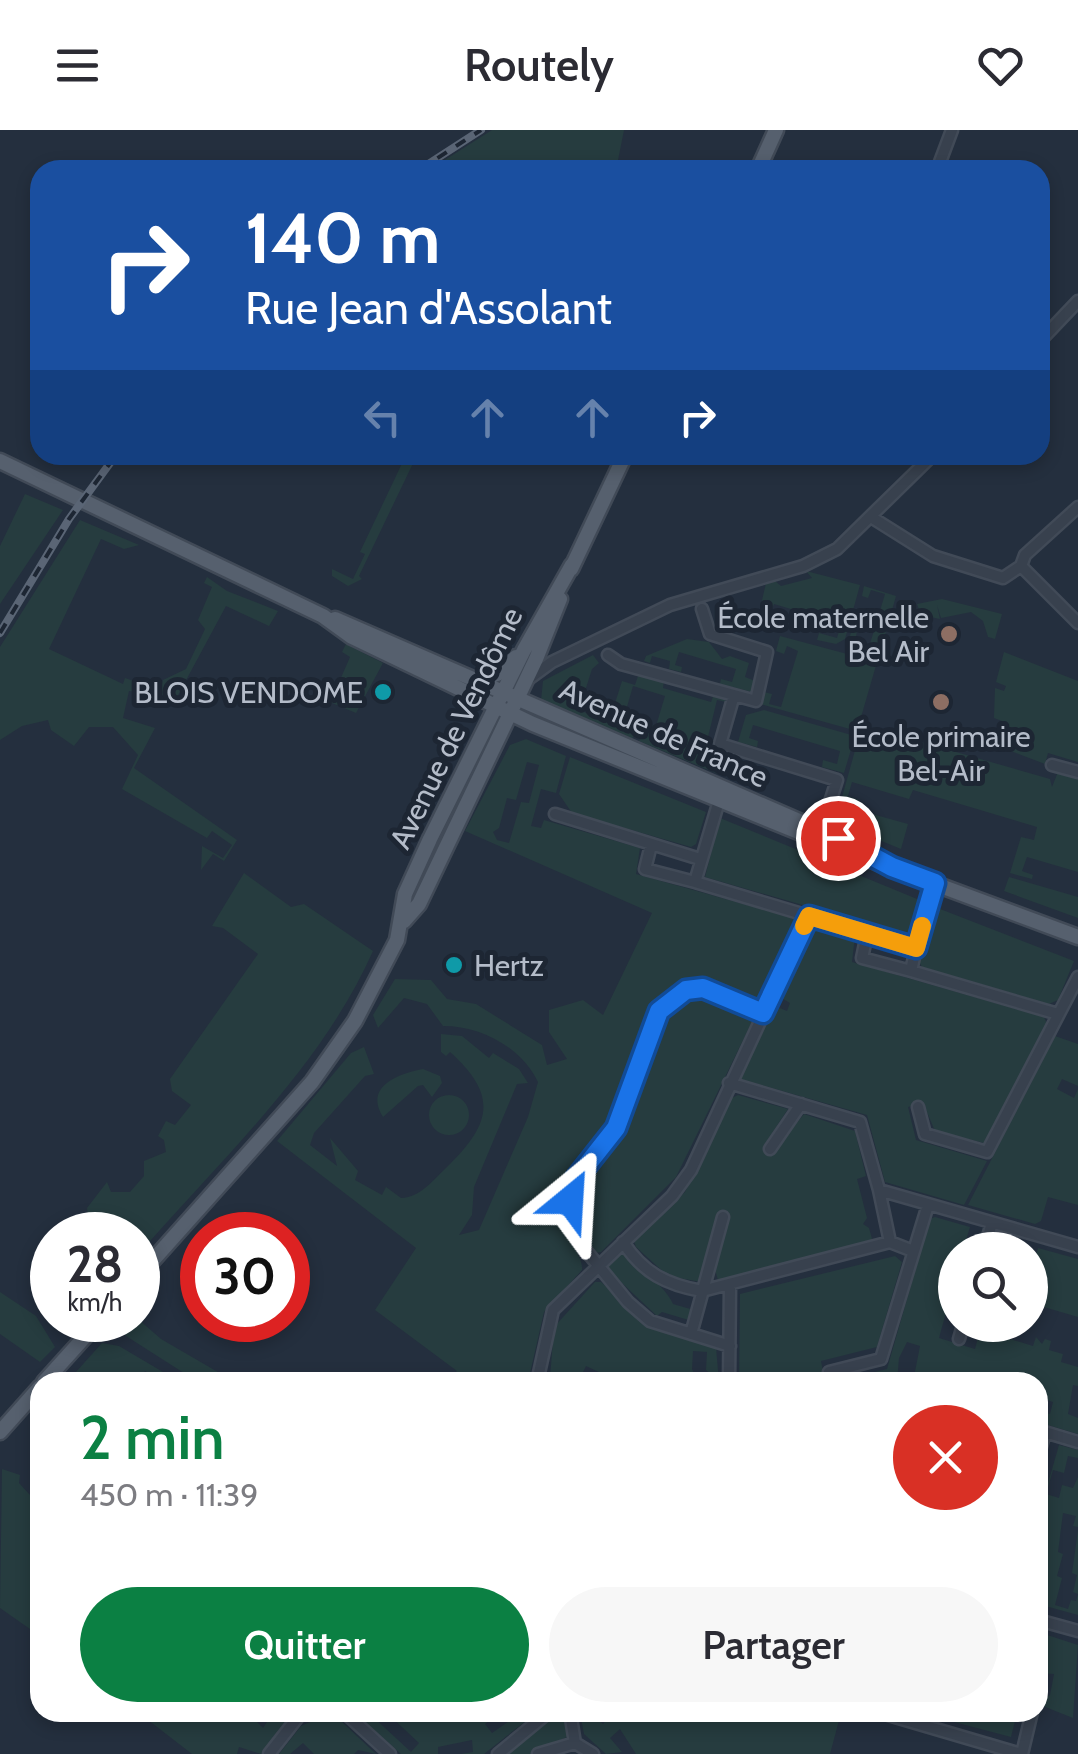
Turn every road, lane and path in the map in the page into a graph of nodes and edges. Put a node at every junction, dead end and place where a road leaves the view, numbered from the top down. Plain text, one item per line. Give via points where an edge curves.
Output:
1 (776, 130) edge
2 (952, 130) edge
3 (762, 160) edge
4 (941, 160) edge
5 (1078, 300) edge
6 (1050, 330) edge
7 (0, 461) edge
8 (620, 465) edge
9 (922, 465) edge
10 (1078, 507) edge
11 (870, 517) junction
12 (1021, 566) junction
13 (702, 609) dead end
14 (323, 616) junction
15 (1078, 623) edge
16 (530, 654) junction
17 (608, 655) dead end
18 (552, 662) junction
19 (476, 680) junction
20 (525, 682) junction
21 (510, 695) junction
22 (734, 695) junction
23 (502, 711) junction
24 (1052, 765) dead end
25 (1078, 772) edge
26 (720, 795) junction
27 (555, 814) dead end
28 (819, 835) junction
29 (651, 845) junction
30 (700, 859) junction
31 (695, 882) junction
32 (935, 883) junction
33 (809, 916) junction
34 (867, 934) junction
35 (1078, 937) edge
36 (916, 948) junction
37 (910, 970) junction
38 (1078, 977) edge
39 (763, 1013) junction
40 (1058, 1014) junction
41 (730, 1083) junction
42 (801, 1104) junction
43 (918, 1106) dead end
44 (770, 1148) dead end
45 (879, 1190) junction
46 (928, 1204) junction
47 (724, 1217) dead end
48 (992, 1223) junction
49 (989, 1232) edge
50 (623, 1242) junction
51 (890, 1242) junction
52 (1078, 1246) edge
53 (913, 1251) junction
54 (160, 1252) edge
55 (599, 1266) junction
56 (730, 1286) junction
57 (702, 1291) junction
58 (690, 1334) junction
59 (80, 1342) edge
60 (730, 1346) junction
61 (53, 1372) edge
62 (540, 1372) edge
63 (729, 1372) edge
64 (828, 1372) dead end
65 (30, 1398) edge
66 (0, 1432) edge
67 (1048, 1433) edge
68 (1078, 1442) edge
69 (1048, 1623) edge
70 (1078, 1631) edge
71 (294, 1722) edge
72 (355, 1722) edge
73 (537, 1722) edge
74 (572, 1722) edge
75 (912, 1722) edge
76 (1029, 1722) edge
77 (576, 1743) junction
78 (268, 1754) edge
79 (390, 1754) edge
80 (498, 1754) edge
81 (538, 1754) edge
82 (592, 1754) edge
83 (1021, 1754) edge

1 - 3 main road
2 - 4 street
5 - 6 street
7 - 14 main road
8 - 16 main road, Avenue de Vendôme
9 - 11 street
10 - 12 street
11 - 12 street via 933,556 1004,578
11 - 18 street via 837,549 810,563 701,593
12 - 15 street
13 - 22 street via 710,634 767,652 756,701
14 - 19 main road, Avenue de France
14 - 23 main road, Avenue de France
16 - 18 street
16 - 19 main road
16 - 20 main road, Avenue de Vendôme
16 - 21 main road, Avenue de Vendôme
17 - 22 street
18 - 20 street
19 - 21 main road, Avenue de France
20 - 21 main road, Avenue de Vendôme
21 - 23 main road, Avenue de Vendôme
21 - 26 main road, Avenue de France
22 - 28 street via 720,744 836,780
23 - 26 main road, Avenue de France
23 - 54 main road, Avenue de Vendôme via 406,894 404,921 375,985 333,1055
24 - 25 street
26 - 28 main road, Avenue de France
26 - 30 street
27 - 29 street
28 - 32 main road, Avenue de France
29 - 30 street
29 - 31 street via 645,869
30 - 31 street
31 - 33 street
32 - 35 main road, Avenue de France
32 - 36 street
33 - 34 street
33 - 39 street
34 - 36 street
34 - 37 street via 862,958
36 - 37 street
37 - 40 street
38 - 40 street
39 - 41 street
39 - 55 street via 703,988 686,990 659,1011 616,1128 575,1180 570,1200 580,1242
40 - 43 street via 987,1152 924,1134
41 - 42 street
41 - 50 street via 691,1170
42 - 44 street
42 - 45 street via 860,1122
45 - 46 street
45 - 51 street
46 - 48 street
46 - 53 street
47 - 57 street
48 - 49 street
48 - 52 street
50 - 55 street
50 - 57 street via 655,1277
51 - 53 street
51 - 56 street
53 - 64 street via 881,1359
55 - 58 street via 650,1320
55 - 62 street via 553,1310
56 - 57 street
56 - 60 street
57 - 58 street
58 - 60 street
59 - 61 main road
60 - 63 street
65 - 66 main road
67 - 68 street
69 - 70 street
71 - 78 street
72 - 79 street
73 - 80 street
74 - 77 street
75 - 83 street
76 - 83 street
77 - 81 street
77 - 82 street

